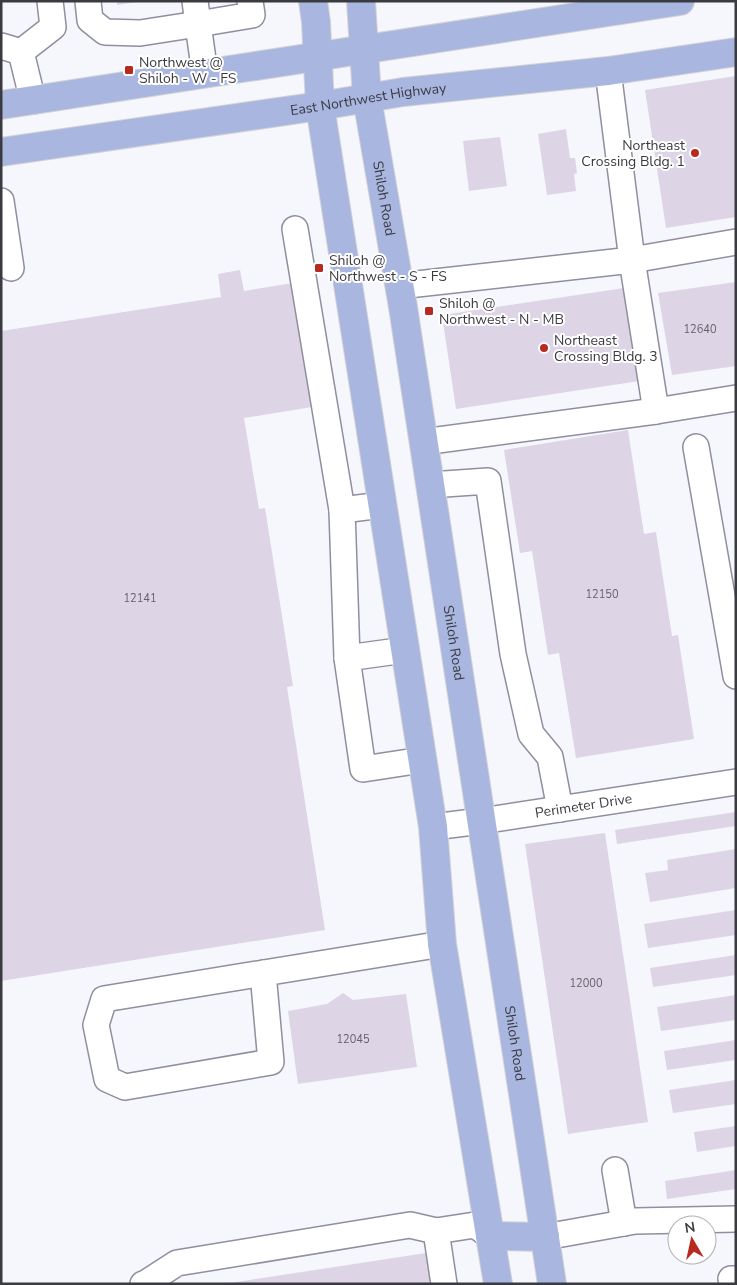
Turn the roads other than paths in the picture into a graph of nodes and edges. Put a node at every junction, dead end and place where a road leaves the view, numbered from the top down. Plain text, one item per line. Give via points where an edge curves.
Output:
1 (50, 1) edge
2 (88, 1) edge
3 (250, 1) edge
4 (313, 1) edge
5 (361, 1) edge
6 (680, 1) edge
7 (580, 9) edge
8 (196, 12) edge
9 (11, 49) edge
10 (364, 50) junction
11 (736, 52) edge
12 (317, 57) junction
13 (608, 71) junction
14 (205, 74) junction
15 (367, 98) junction
16 (33, 101) junction
17 (1, 105) edge
18 (320, 106) junction
19 (1, 152) edge
20 (1, 201) edge
21 (295, 228) dead end
22 (736, 242) edge
23 (632, 260) junction
24 (11, 268) dead end
25 (399, 286) junction
26 (736, 398) edge
27 (656, 411) junction
28 (423, 442) junction
29 (696, 446) dead end
30 (430, 486) junction
31 (382, 505) junction
32 (342, 510) junction
33 (405, 650) junction
34 (347, 658) junction
35 (736, 676) edge
36 (422, 760) junction
37 (736, 782) edge
38 (560, 809) junction
39 (481, 821) junction
40 (433, 827) junction
41 (442, 944) junction
42 (263, 973) junction
43 (615, 1170) dead end
44 (736, 1219) edge
45 (624, 1223) junction
46 (436, 1231) junction
47 (490, 1236) junction
48 (545, 1237) junction
49 (178, 1273) edge
50 (143, 1284) edge
51 (444, 1284) edge
52 (498, 1284) edge
53 (552, 1284) edge

1 - 9 street via 54,27
2 - 8 street via 90,20 105,32 140,33
3 - 8 street via 252,15
4 - 12 main road
5 - 10 main road, Shiloh Road
6 - 7 main road
7 - 10 main road
8 - 14 street
9 - 16 street
10 - 12 main road
10 - 15 main road, Shiloh Road
11 - 13 main road, East Northwest Highway
12 - 14 main road
12 - 18 main road
13 - 15 main road, East Northwest Highway
13 - 23 street
14 - 16 main road
15 - 18 main road, East Northwest Highway
15 - 25 main road, Shiloh Road
16 - 17 main road
18 - 19 main road, East Northwest Highway
18 - 31 main road
20 - 24 street
21 - 32 street
22 - 23 street
23 - 25 street
23 - 27 street
25 - 28 main road, Shiloh Road
26 - 27 street
27 - 28 street
28 - 30 main road, Shiloh Road
29 - 35 street
30 - 38 street via 488,481 513,654 531,734 550,757
30 - 39 main road, Shiloh Road
31 - 32 street
31 - 33 main road
32 - 34 street
33 - 34 street
33 - 36 main road
34 - 36 street via 364,769
36 - 40 main road
37 - 38 street, Perimeter Drive
38 - 39 street, Perimeter Drive
39 - 40 street, Perimeter Drive
39 - 48 main road, Shiloh Road
40 - 41 main road
41 - 42 street
41 - 47 main road
42 - 42 street via 104,999 96,1025 107,1079 125,1087 272,1062
43 - 45 street
44 - 45 street
45 - 48 street
46 - 47 street via 475,1225
46 - 49 street via 410,1224
46 - 51 street
47 - 48 main road
47 - 52 main road
48 - 53 main road, Shiloh Road
49 - 50 street

